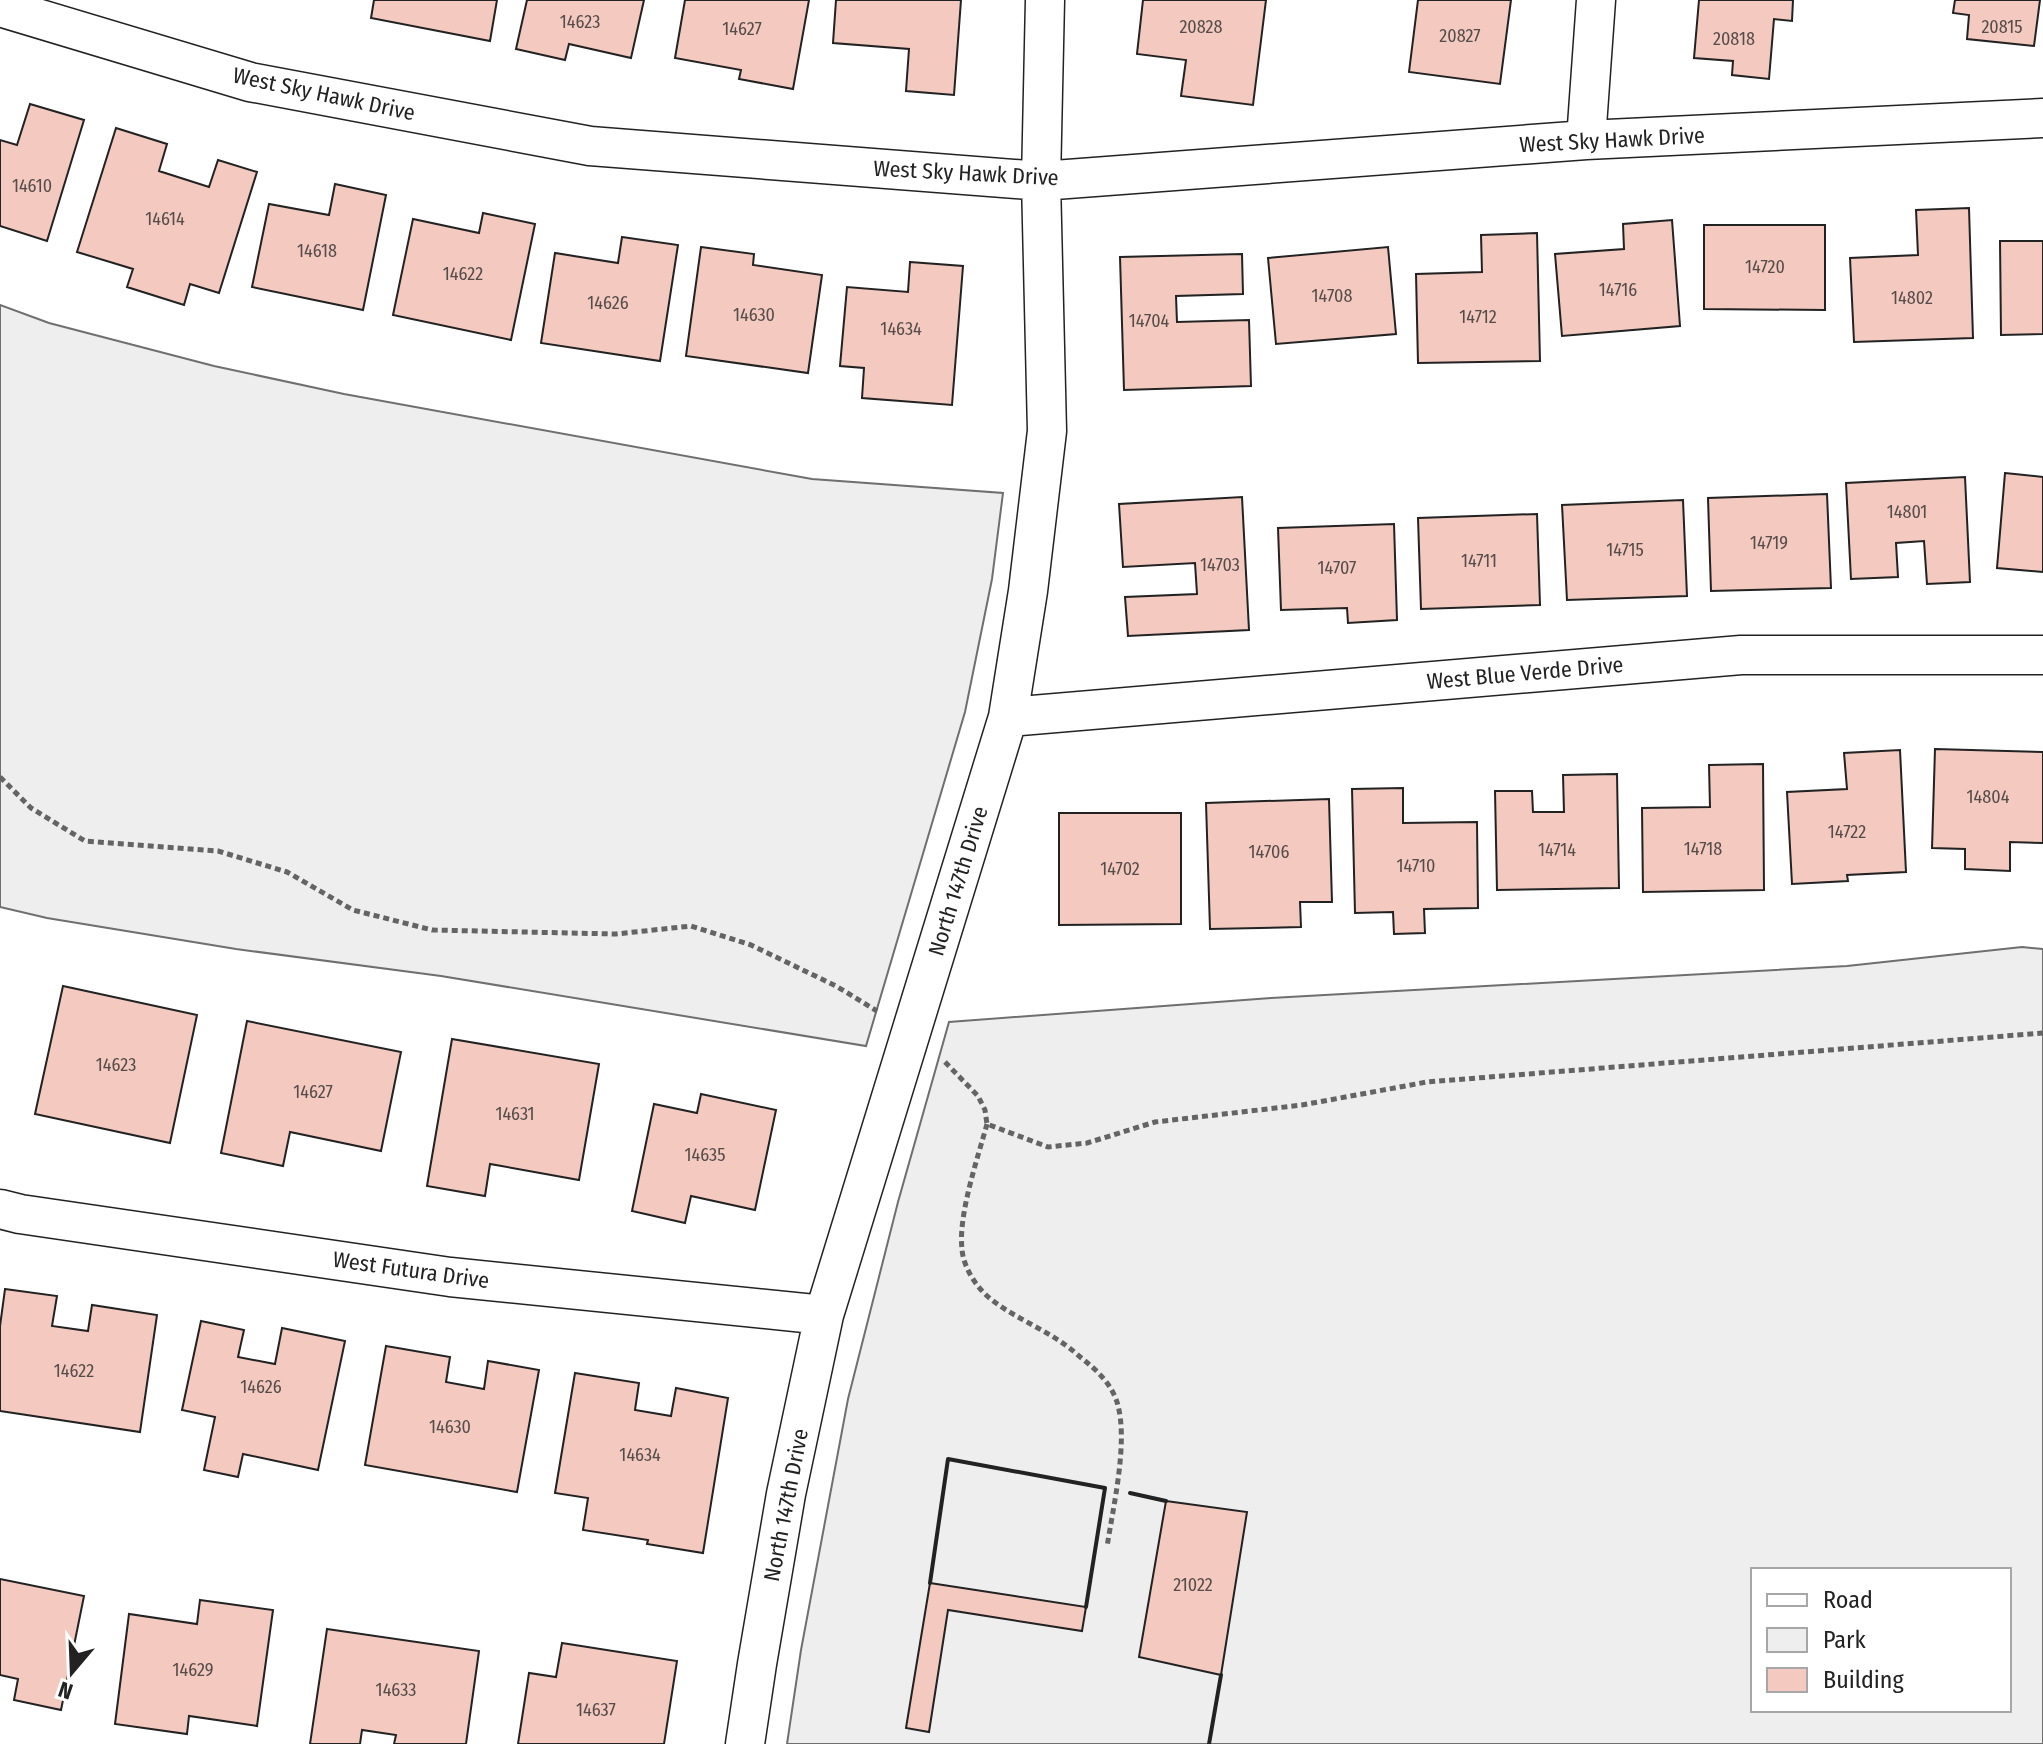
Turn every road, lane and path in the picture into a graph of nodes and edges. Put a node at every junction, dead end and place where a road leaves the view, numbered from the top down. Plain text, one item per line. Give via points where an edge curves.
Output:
1 (1045, 0) edge
2 (1596, 0) edge
3 (0, 7) edge
4 (2043, 118) edge
5 (1586, 140) junction
6 (1041, 181) junction
7 (2043, 655) edge
8 (1008, 717) junction
9 (0, 777) edge
10 (912, 1033) junction
11 (2043, 1033) edge
12 (987, 1124) junction
13 (0, 1209) edge
14 (824, 1315) junction
15 (1107, 1547) dead end
16 (745, 1744) edge

1 - 6 street, North 147th Drive
2 - 5 street
3 - 6 street, West Sky Hawk Drive via 250,82 590,146
4 - 5 street, West Sky Hawk Drive
5 - 6 street, West Sky Hawk Drive
6 - 8 street, North 147th Drive via 1047,431
7 - 8 street, West Blue Verde Drive via 1741,655
8 - 10 street, North 147th Drive
9 - 10 path via 31,808 85,841 218,851 287,872 353,910 432,930 616,934 691,926 779,958
10 - 12 path via 978,1096
10 - 14 street, North 147th Drive
11 - 12 path via 1427,1082 1302,1105 1155,1122 1087,1143 1048,1147
12 - 15 path via 961,1250 969,1273 990,1300 1065,1343 1105,1379 1117,1402 1118,1478
13 - 14 street, West Futura Drive via 450,1277
14 - 16 street, North 147th Drive via 786,1494

